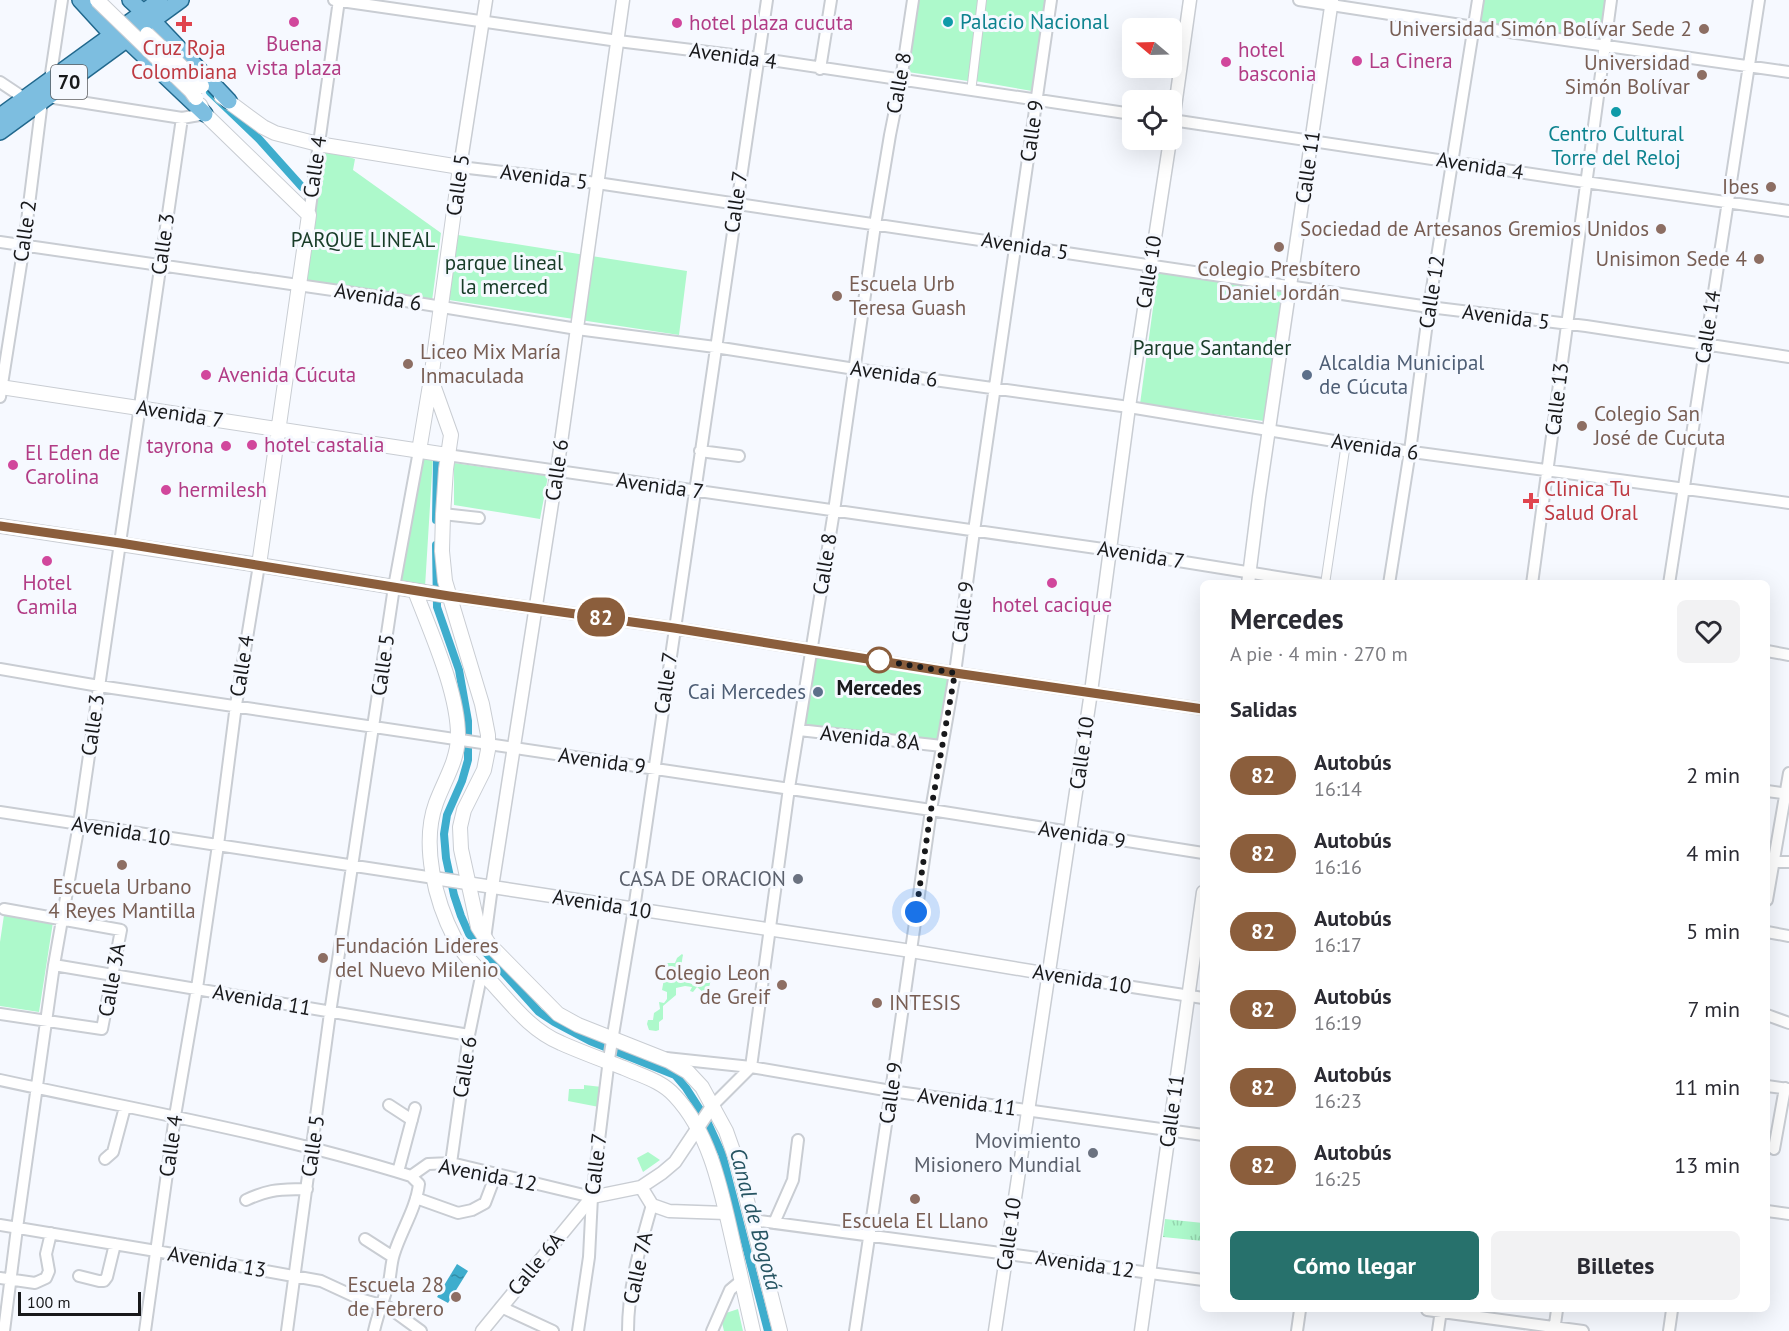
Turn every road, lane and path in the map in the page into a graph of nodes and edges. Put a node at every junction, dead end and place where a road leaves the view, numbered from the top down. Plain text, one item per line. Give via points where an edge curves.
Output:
1 (62, 0) edge
2 (80, 0) edge
3 (97, 0) edge
4 (110, 0) edge
5 (130, 0) edge
6 (160, 0) edge
7 (181, 0) edge
8 (334, 0) edge
9 (339, 0) edge
10 (486, 0) edge
11 (623, 0) edge
12 (766, 0) edge
13 (831, 0) edge
14 (913, 0) edge
15 (982, 0) edge
16 (1051, 0) edge
17 (1190, 0) edge
18 (1299, 0) edge
19 (1478, 0) edge
20 (1611, 0) edge
21 (1759, 0) edge
22 (1331, 2) edge
23 (148, 17) junction
24 (483, 21) junction
25 (1474, 27) junction
26 (119, 38) junction
27 (618, 41) junction
28 (1605, 45) junction
29 (757, 58) junction
30 (1749, 65) junction
31 (820, 69) junction
32 (1789, 72) edge
33 (50, 80) junction
34 (901, 80) junction
35 (0, 82) edge
36 (972, 84) dead end
37 (1177, 90) edge
38 (199, 92) junction
39 (24, 98) junction
40 (45, 99) junction
41 (1037, 99) junction
42 (229, 101) junction
43 (1122, 112) edge
44 (205, 114) junction
45 (0, 116) edge
46 (182, 118) junction
47 (1182, 124) edge
48 (0, 132) edge
49 (1311, 141) junction
50 (318, 144) junction
51 (1168, 150) edge
52 (1453, 162) junction
53 (460, 166) junction
54 (1585, 182) junction
55 (597, 183) junction
56 (1728, 202) junction
57 (736, 204) junction
58 (1789, 211) edge
59 (309, 215) junction
60 (875, 225) junction
61 (0, 242) edge
62 (24, 245) junction
63 (1016, 245) junction
64 (160, 265) junction
65 (1150, 266) junction
66 (299, 285) junction
67 (1291, 287) junction
68 (441, 307) junction
69 (1429, 307) junction
70 (1566, 325) junction
71 (577, 329) junction
72 (1706, 344) junction
73 (715, 347) junction
74 (1789, 357) edge
75 (855, 369) junction
76 (431, 379) junction
77 (994, 388) junction
78 (0, 390) edge
79 (140, 407) junction
80 (1129, 407) junction
81 (278, 429) junction
82 (1269, 431) junction
83 (1346, 443) junction
84 (419, 451) junction
85 (700, 451) junction
86 (1410, 451) junction
87 (447, 455) junction
88 (739, 456) dead end
89 (1548, 470) junction
90 (557, 471) junction
91 (1684, 488) junction
92 (694, 491) junction
93 (1789, 503) edge
94 (834, 512) junction
95 (443, 514) junction
96 (478, 518) dead end
97 (0, 526) edge
98 (974, 531) junction
99 (120, 543) junction
100 (1110, 550) junction
101 (259, 565) junction
102 (1249, 578) edge
103 (1274, 580) edge
104 (1324, 580) edge
105 (1390, 580) edge
106 (1533, 580) edge
107 (1670, 580) edge
108 (394, 587) junction
109 (416, 591) junction
110 (440, 594) junction
111 (536, 608) junction
112 (674, 628) junction
113 (812, 649) junction
114 (1770, 652) edge
115 (1789, 655) edge
116 (0, 669) edge
117 (955, 673) junction
118 (99, 686) junction
119 (1091, 692) junction
120 (236, 705) junction
121 (1200, 709) edge
122 (374, 726) junction
123 (799, 730) junction
124 (461, 740) junction
125 (483, 743) junction
126 (942, 746) junction
127 (514, 748) junction
128 (654, 768) junction
129 (1789, 772) edge
130 (789, 788) junction
131 (1770, 791) edge
132 (1788, 794) edge
133 (931, 810) junction
134 (0, 812) edge
135 (79, 824) junction
136 (1785, 825) edge
137 (1070, 833) junction
138 (218, 845) junction
139 (1200, 853) edge
140 (1770, 862) edge
141 (1789, 862) edge
142 (352, 866) junction
143 (437, 879) junction
144 (464, 883) junction
145 (492, 887) junction
146 (4, 909) dead end
147 (633, 909) junction
148 (1200, 914) edge
149 (61, 920) junction
150 (770, 930) junction
151 (1770, 933) edge
152 (1789, 936) edge
153 (485, 939) junction
154 (911, 951) junction
155 (54, 965) junction
156 (482, 972) junction
157 (113, 974) junction
158 (1049, 974) junction
159 (197, 988) junction
160 (1189, 996) junction
161 (1200, 998) edge
162 (330, 1012) junction
163 (0, 1014) edge
164 (1770, 1016) edge
165 (47, 1021) junction
166 (1789, 1023) edge
167 (469, 1035) junction
168 (612, 1041) junction
169 (660, 1057) junction
170 (609, 1061) junction
171 (751, 1067) junction
172 (0, 1080) edge
173 (1770, 1086) edge
174 (36, 1088) junction
175 (1787, 1089) edge
176 (891, 1090) junction
177 (389, 1105) dead end
178 (125, 1107) junction
179 (415, 1108) dead end
180 (711, 1108) junction
181 (1028, 1110) junction
182 (175, 1116) junction
183 (412, 1120) junction
184 (698, 1126) junction
185 (1168, 1130) junction
186 (1200, 1135) edge
187 (798, 1140) dead end
188 (313, 1149) junction
189 (1774, 1149) dead end
190 (105, 1159) dead end
191 (451, 1163) junction
192 (398, 1172) junction
193 (495, 1174) junction
194 (411, 1176) junction
195 (641, 1187) junction
196 (307, 1190) junction
197 (592, 1197) junction
198 (416, 1198) junction
199 (246, 1200) dead end
200 (652, 1205) junction
201 (726, 1212) junction
202 (1770, 1212) edge
203 (1789, 1214) edge
204 (752, 1220) junction
205 (774, 1223) junction
206 (0, 1225) edge
207 (17, 1228) junction
208 (51, 1233) junction
209 (869, 1236) junction
210 (365, 1239) dead end
211 (115, 1244) junction
212 (156, 1251) junction
213 (1006, 1254) junction
214 (393, 1257) junction
215 (1150, 1273) junction
216 (79, 1276) dead end
217 (295, 1276) junction
218 (5, 1279) edge
219 (741, 1280) junction
220 (1200, 1280) edge
221 (380, 1305) junction
222 (501, 1307) junction
223 (1300, 1312) edge
224 (1441, 1312) edge
225 (1453, 1312) edge
226 (1557, 1312) edge
227 (1672, 1312) edge
228 (1554, 1329) edge
229 (4, 1331) edge
230 (145, 1331) edge
231 (288, 1331) edge
232 (374, 1331) edge
233 (422, 1331) edge
234 (482, 1331) edge
235 (553, 1331) edge
236 (578, 1331) edge
237 (628, 1331) edge
238 (712, 1331) edge
239 (753, 1331) edge
240 (780, 1331) edge
241 (855, 1331) edge
242 (995, 1331) edge
243 (1141, 1331) edge
244 (1297, 1331) edge
245 (1438, 1331) edge
246 (1583, 1331) edge
247 (1669, 1331) edge

1 - 33 street
2 - 26 main road
3 - 38 main road, bridge via 183,84
4 - 38 main road, bridge
5 - 23 main road
6 - 23 main road, 70
7 - 23 main road, 70
8 - 9 street, Avenida 4
9 - 24 street, Avenida 4
9 - 50 street, Calle 4
10 - 24 street, Calle 5
11 - 27 street, Calle 6
12 - 29 street, Calle 7
13 - 31 street
14 - 34 street, Calle 8
15 - 36 street
16 - 41 street, Calle 9
17 - 37 street
18 - 22 street
19 - 25 street, Calle 12
20 - 28 street, Calle 13
21 - 30 street, Calle 14
22 - 25 street
22 - 49 street, Calle 11
23 - 26 main road, 70
23 - 42 main road
24 - 27 street, Avenida 4
24 - 53 street, Calle 5
25 - 28 street
25 - 52 street, Calle 12
26 - 33 main road, 70
26 - 40 main road, 70
26 - 44 main road
27 - 29 street, Avenida 4
27 - 55 street, Calle 6
28 - 30 street
28 - 54 street, Calle 13
29 - 31 street, Avenida 4
29 - 57 street, Calle 7
30 - 32 street
30 - 56 street, Calle 14
31 - 34 street, Avenida 4
33 - 39 main road, 70
34 - 41 street, Avenida 4
34 - 60 street, Calle 8
35 - 39 street
38 - 42 main road
38 - 44 main road
39 - 45 main road, 70
40 - 46 street
40 - 48 main road, 70
40 - 62 street, Calle 2
41 - 43 street, Avenida 4
41 - 63 street, Calle 9
42 - 50 main road, Avenida 5 via 263,128
44 - 46 street
44 - 59 main road
46 - 64 street, Calle 3
47 - 49 street, Avenida 4
49 - 52 street, Avenida 4
49 - 67 street, Calle 11
50 - 53 main road, Avenida 5
50 - 59 street, Calle 4
51 - 65 street, Calle 10
52 - 54 street, Avenida 4
52 - 69 street, Calle 12
53 - 55 street, Avenida 5
53 - 68 main road, Calle 5
54 - 56 street, Avenida 4
54 - 70 street, Calle 13
55 - 57 street, Avenida 5
55 - 71 street, Calle 6
56 - 58 street, Avenida 4
56 - 72 street, Calle 14
57 - 60 street, Avenida 5
57 - 73 street, Calle 7
59 - 66 main road, Calle 4
60 - 63 street, Avenida 5
60 - 75 street, Calle 8
61 - 62 street, Avenida 6
62 - 64 street, Avenida 6
62 - 78 street, Calle 2
63 - 65 street, Avenida 5
63 - 77 street, Calle 9
64 - 66 street, Avenida 6
64 - 79 street, Calle 3
65 - 67 street, Avenida 5
65 - 80 street, Calle 10
66 - 68 street, Avenida 6
66 - 81 main road, Calle 4
67 - 69 street, Avenida 5
67 - 82 street, Calle 11
68 - 71 street, Avenida 6
68 - 76 main road, Calle 5
69 - 70 street, Avenida 5
69 - 86 street, Calle 12
70 - 72 street, Avenida 5
70 - 89 street, Calle 13
71 - 73 street, Avenida 6
71 - 90 street, Calle 6
72 - 74 street, Avenida 5
72 - 91 street, Calle 14
73 - 75 street, Avenida 6
73 - 85 street, Calle 7
75 - 77 street, Avenida 6
75 - 94 street, Calle 8
76 - 84 main road, Calle 5
76 - 87 main road via 451,435
77 - 80 street, Avenida 6
77 - 98 street, Calle 9
78 - 79 main road, Avenida 7
79 - 81 main road, Avenida 7
79 - 99 street, Calle 3
80 - 82 street, Avenida 6
80 - 100 street, Calle 10
81 - 84 main road, Avenida 7
81 - 101 main road, Calle 4
82 - 83 street, Avenida 6
82 - 102 street, Calle 11
83 - 86 street, Avenida 6
83 - 104 street
84 - 87 main road, Avenida 7
84 - 108 street, Calle 5
85 - 88 street
85 - 92 street, Calle 7
86 - 89 street, Avenida 6
86 - 105 street, Calle 12
87 - 90 street, Avenida 7
87 - 95 main road
89 - 91 street, Avenida 6
89 - 106 street, Calle 13
90 - 92 street, Avenida 7
90 - 111 street, Calle 6
91 - 93 street, Avenida 6
91 - 107 street, Calle 14
92 - 94 street, Avenida 7
92 - 112 street, Calle 7
94 - 98 street, Avenida 7
94 - 113 street, Calle 8
95 - 96 street
95 - 110 main road
97 - 99 main road
98 - 100 street, Avenida 7
98 - 117 street, Calle 9
99 - 101 main road
99 - 118 street, Calle 3
100 - 102 street, Avenida 7
100 - 119 street, Calle 10
101 - 108 main road
101 - 120 street, Calle 4
102 - 103 street, Avenida 7
108 - 109 main road
108 - 122 street, Calle 5
109 - 110 main road
109 - 124 main road via 451,692
110 - 111 street
110 - 125 main road via 482,704 487,727
111 - 112 street
111 - 127 street, Calle 6
112 - 113 street
112 - 128 street, Calle 7
113 - 117 street
113 - 123 street, Calle 8
114 - 115 street
116 - 118 street, Avenida 9
117 - 119 street
117 - 126 street, Calle 9
118 - 120 street, Avenida 9
118 - 135 street, Calle 3
119 - 121 street
119 - 137 street, Calle 10
120 - 122 street, Avenida 9
120 - 138 street, Calle 4
122 - 124 street, Avenida 9
122 - 142 street, Calle 5
123 - 126 street, Avenida 8A
123 - 130 street, Calle 8
124 - 125 street, Avenida 9
124 - 143 main road via 433,814 429,843
125 - 127 street, Avenida 9
125 - 144 main road via 484,770 460,827
126 - 133 street, Calle 9
127 - 128 street, Avenida 9
127 - 145 street, Calle 6
128 - 130 street, Avenida 9
128 - 147 street, Calle 7
129 - 132 street
130 - 133 street, Avenida 9
130 - 150 street, Calle 8
131 - 132 street
132 - 136 street
133 - 137 street, Avenida 9
133 - 154 street, Calle 9
134 - 135 street, Avenida 10
135 - 138 street, Avenida 10
135 - 149 street, Calle 3
136 - 140 street
137 - 139 street, Avenida 9
137 - 158 street, Calle 10
138 - 142 street, Avenida 10
138 - 159 street, Calle 4
140 - 141 street
142 - 143 street, Avenida 10
142 - 162 street, Calle 5
143 - 144 street, Avenida 10
143 - 156 main road via 455,938
144 - 145 street, Avenida 10
144 - 153 main road
145 - 147 street, Avenida 10
145 - 153 street, Calle 6
146 - 149 street
147 - 150 street, Avenida 10
147 - 168 street, Calle 7
148 - 160 street, Calle 11
149 - 155 street, Calle 3
149 - 157 street, Calle 3A via 121,930
150 - 154 street, Avenida 10
150 - 171 street, Calle 8
151 - 152 street
153 - 168 main road via 558,1014
154 - 158 street, Avenida 10
154 - 176 street, Calle 9
155 - 157 street, Avenida 11
155 - 165 street, Calle 3
156 - 167 street, Calle 6
156 - 170 main road via 541,1032
157 - 159 street, Avenida 11
157 - 165 street, Calle 3A via 102,1029
158 - 160 street, Avenida 10
158 - 181 street, Calle 10
159 - 162 street, Avenida 11
159 - 182 street, Calle 4
160 - 161 street, Avenida 10
160 - 185 street, Calle 11
162 - 167 street, Avenida 11
162 - 188 street, Calle 5
163 - 165 street
164 - 166 street
165 - 174 street, Calle 3
167 - 191 street, Calle 6
168 - 169 main road
168 - 170 street, Calle 7
169 - 171 street, Avenida 11
169 - 180 main road via 693,1077
170 - 184 main road via 666,1087
170 - 197 street, Calle 7
171 - 176 street, Avenida 11
171 - 180 street
172 - 174 street, Avenida 12
173 - 175 street
174 - 178 street, Avenida 12
174 - 207 street, Calle 3
175 - 189 street
176 - 181 street, Avenida 11
176 - 209 street, Calle 9
177 - 183 street
178 - 182 street, Avenida 12
178 - 190 street via 113,1152
179 - 183 street
180 - 184 street
180 - 204 main road via 736,1157
181 - 185 street, Avenida 11
181 - 213 street, Calle 10
182 - 188 street, Avenida 12
182 - 212 street, Calle 4
183 - 192 street
184 - 195 street via 675,1162
184 - 201 main road
185 - 186 street, Avenida 11
185 - 215 street, Calle 11
187 - 205 street via 793,1180
188 - 192 street, Avenida 12
188 - 196 street, Calle 5
191 - 193 street, Avenida 12
191 - 194 street, Avenida 12 via 428,1164
192 - 194 street, Avenida 12
193 - 197 street, Avenida 12
193 - 198 street via 485,1203 472,1210 458,1213
194 - 198 street via 419,1184
195 - 197 street, Avenida 12
195 - 200 street
196 - 199 street via 281,1189
196 - 217 street, Calle 5
197 - 222 street, Calle 6A
197 - 236 street, Calle 7 via 589,1257
198 - 214 street
200 - 201 street via 669,1211
200 - 237 street, Calle 7A via 634,1270
201 - 219 main road
202 - 203 street
204 - 205 street, Avenida 12
204 - 240 main road
205 - 209 street, Avenida 12
206 - 207 street, Avenida 13
207 - 208 street, Avenida 13
207 - 218 street, Calle 3
208 - 211 street, Avenida 13
208 - 218 street via 46,1254 49,1271 45,1278 35,1283
209 - 213 street, Avenida 12
209 - 241 street, Calle 9
210 - 214 street
211 - 212 street, Avenida 13
211 - 216 street via 104,1281
212 - 217 street, Avenida 13
212 - 230 street, Calle 4
213 - 215 street, Avenida 12
213 - 242 street, Calle 10
214 - 221 street
215 - 220 street, Avenida 12
215 - 243 street, Calle 11
217 - 221 street, Avenida 13 via 321,1281
217 - 231 street, Calle 5
218 - 229 street, Calle 3
219 - 238 street via 730,1290
219 - 239 main road
221 - 232 street
221 - 233 street, Avenida 13
222 - 234 street, Calle 6A
222 - 235 street
223 - 244 street
224 - 245 street
225 - 228 street
226 - 228 street
227 - 247 street
228 - 246 street

